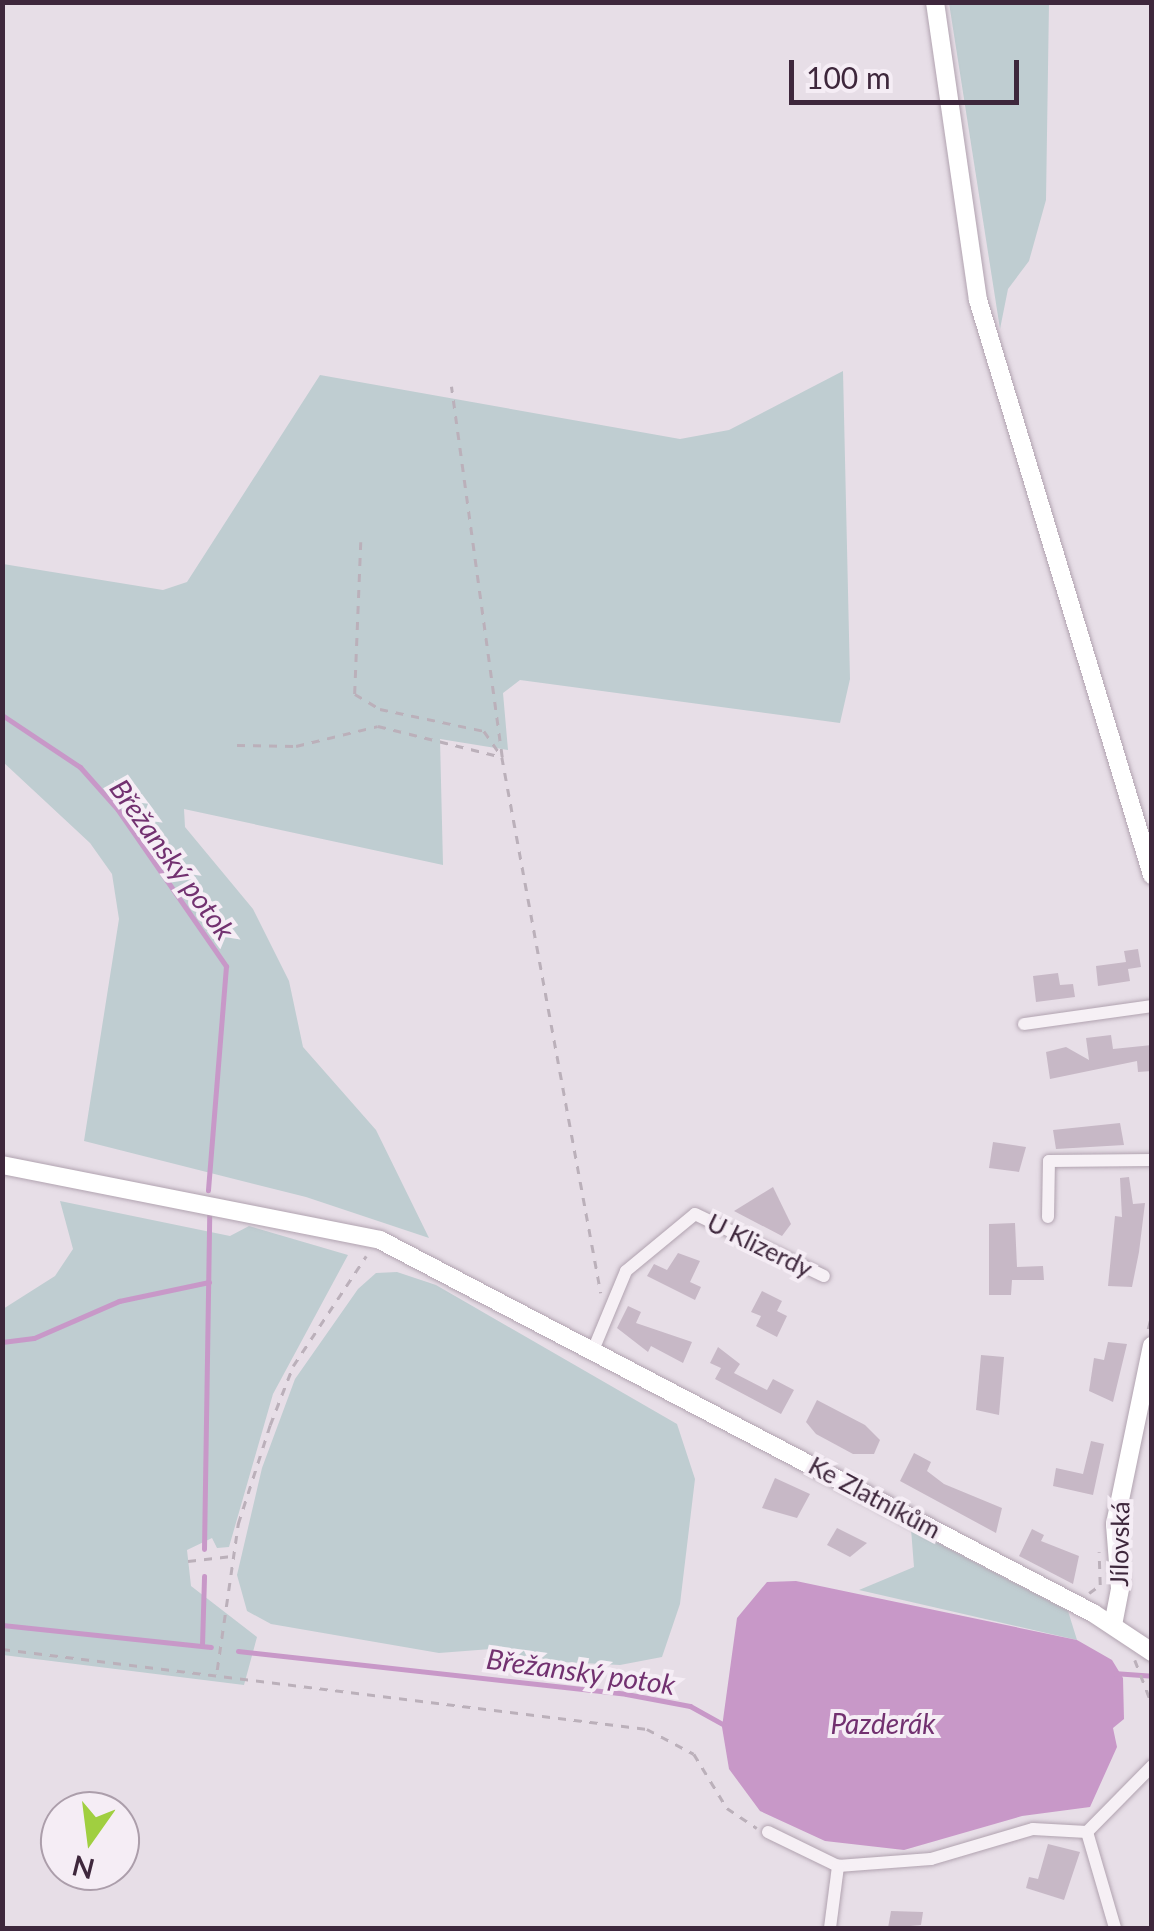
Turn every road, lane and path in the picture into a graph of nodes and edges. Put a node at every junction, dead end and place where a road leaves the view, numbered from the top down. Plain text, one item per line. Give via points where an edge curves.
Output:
1 (935, 2) edge
2 (451, 386) dead end
3 (361, 542) dead end
4 (238, 744) dead end
5 (502, 757) junction
6 (1152, 875) edge
7 (1152, 1006) edge
8 (1024, 1024) dead end
9 (1152, 1160) edge
10 (2, 1165) edge
11 (1048, 1217) dead end
12 (380, 1240) junction
13 (824, 1276) dead end
14 (604, 1324) junction
15 (1152, 1346) edge
16 (594, 1348) junction
17 (1148, 1378) edge
18 (233, 1556) junction
19 (188, 1562) dead end
20 (1113, 1624) junction
21 (2, 1649) edge
22 (1152, 1652) edge
23 (1139, 1670) dead end
24 (217, 1673) junction
25 (1152, 1704) edge
26 (1152, 1766) edge
27 (768, 1832) joint
28 (1086, 1832) junction
29 (838, 1866) junction
30 (830, 1928) edge
31 (1115, 1928) edge

1 - 6 main road via 982,319
2 - 5 path
3 - 5 path via 355,694 380,709 484,731
4 - 5 path via 296,746 378,726
5 - 14 path
7 - 8 street
9 - 11 street via 1049,1160
10 - 12 main road, Ke Zlatníkům
12 - 16 main road, Ke Zlatníkům
12 - 18 path via 292,1366
13 - 14 street, U Klizerdy via 695,1214 626,1271
14 - 16 street
15 - 17 main road, Jílovská
16 - 20 main road, Ke Zlatníkům
17 - 20 main road, Jílovská via 1115,1524 1120,1588
18 - 19 path
18 - 24 path
20 - 22 main road, Ke Zlatníkům
21 - 24 path
23 - 25 path
24 - 27 path via 648,1729 686,1746 740,1822
26 - 28 street
27 - 29 street
28 - 29 street via 1033,1830 931,1860
28 - 31 street
29 - 30 street

